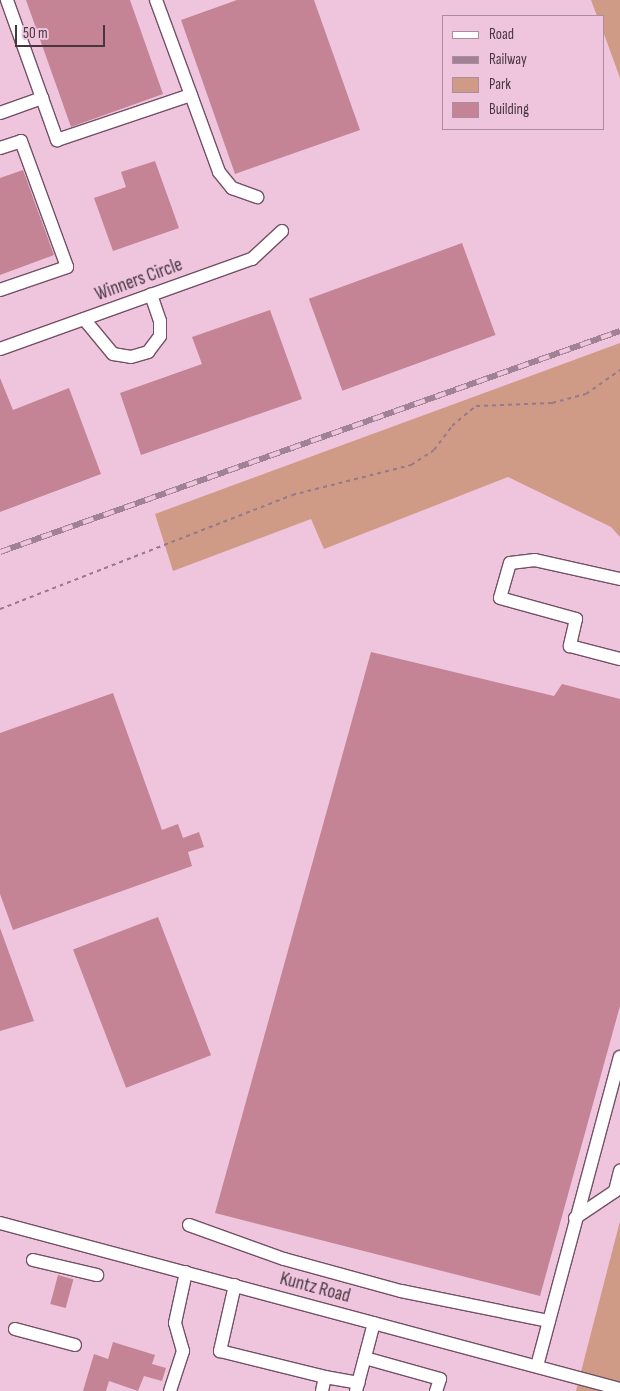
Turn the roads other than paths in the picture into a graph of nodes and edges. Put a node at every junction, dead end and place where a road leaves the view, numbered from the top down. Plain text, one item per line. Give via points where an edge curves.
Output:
1 (7, 0) edge
2 (156, 0) edge
3 (191, 95) junction
4 (42, 98) junction
5 (0, 113) edge
6 (0, 148) edge
7 (257, 197) dead end
8 (282, 231) dead end
9 (0, 290) edge
10 (151, 295) junction
11 (84, 319) junction
12 (0, 349) edge
13 (620, 579) edge
14 (620, 660) edge
15 (620, 1057) edge
16 (620, 1171) edge
17 (575, 1218) junction
18 (0, 1223) edge
19 (189, 1225) dead end
20 (33, 1260) dead end
21 (186, 1272) junction
22 (97, 1275) dead end
23 (235, 1285) junction
24 (549, 1321) junction
25 (374, 1323) junction
26 (15, 1329) dead end
27 (74, 1345) dead end
28 (365, 1358) junction
29 (537, 1366) junction
30 (325, 1377) junction
31 (357, 1387) edge
32 (620, 1389) edge
33 (170, 1391) edge
34 (322, 1391) edge
35 (436, 1391) edge

1 - 4 street
2 - 3 street
3 - 4 street via 57,140
3 - 7 street via 220,172 232,188
4 - 5 street
6 - 9 street via 21,141 68,267
8 - 10 street, Winners Circle via 252,259
10 - 11 street, Winners Circle
10 - 11 street via 160,321 160,336 148,352 131,357 113,354
11 - 12 street, Winners Circle
13 - 14 street via 535,560 510,563 500,598 576,619 570,646
15 - 17 street
16 - 17 street via 615,1191
17 - 24 street
18 - 21 street, Kuntz Road
19 - 24 street via 284,1259 401,1291
20 - 22 street
21 - 23 street, Kuntz Road
21 - 33 street via 175,1323 183,1351
23 - 25 street, Kuntz Road
23 - 30 street via 220,1351
24 - 29 street
25 - 28 street
25 - 29 street, Kuntz Road
26 - 27 street
28 - 31 street
28 - 35 street via 440,1379
29 - 32 street, Kuntz Road
30 - 31 street
30 - 34 street

